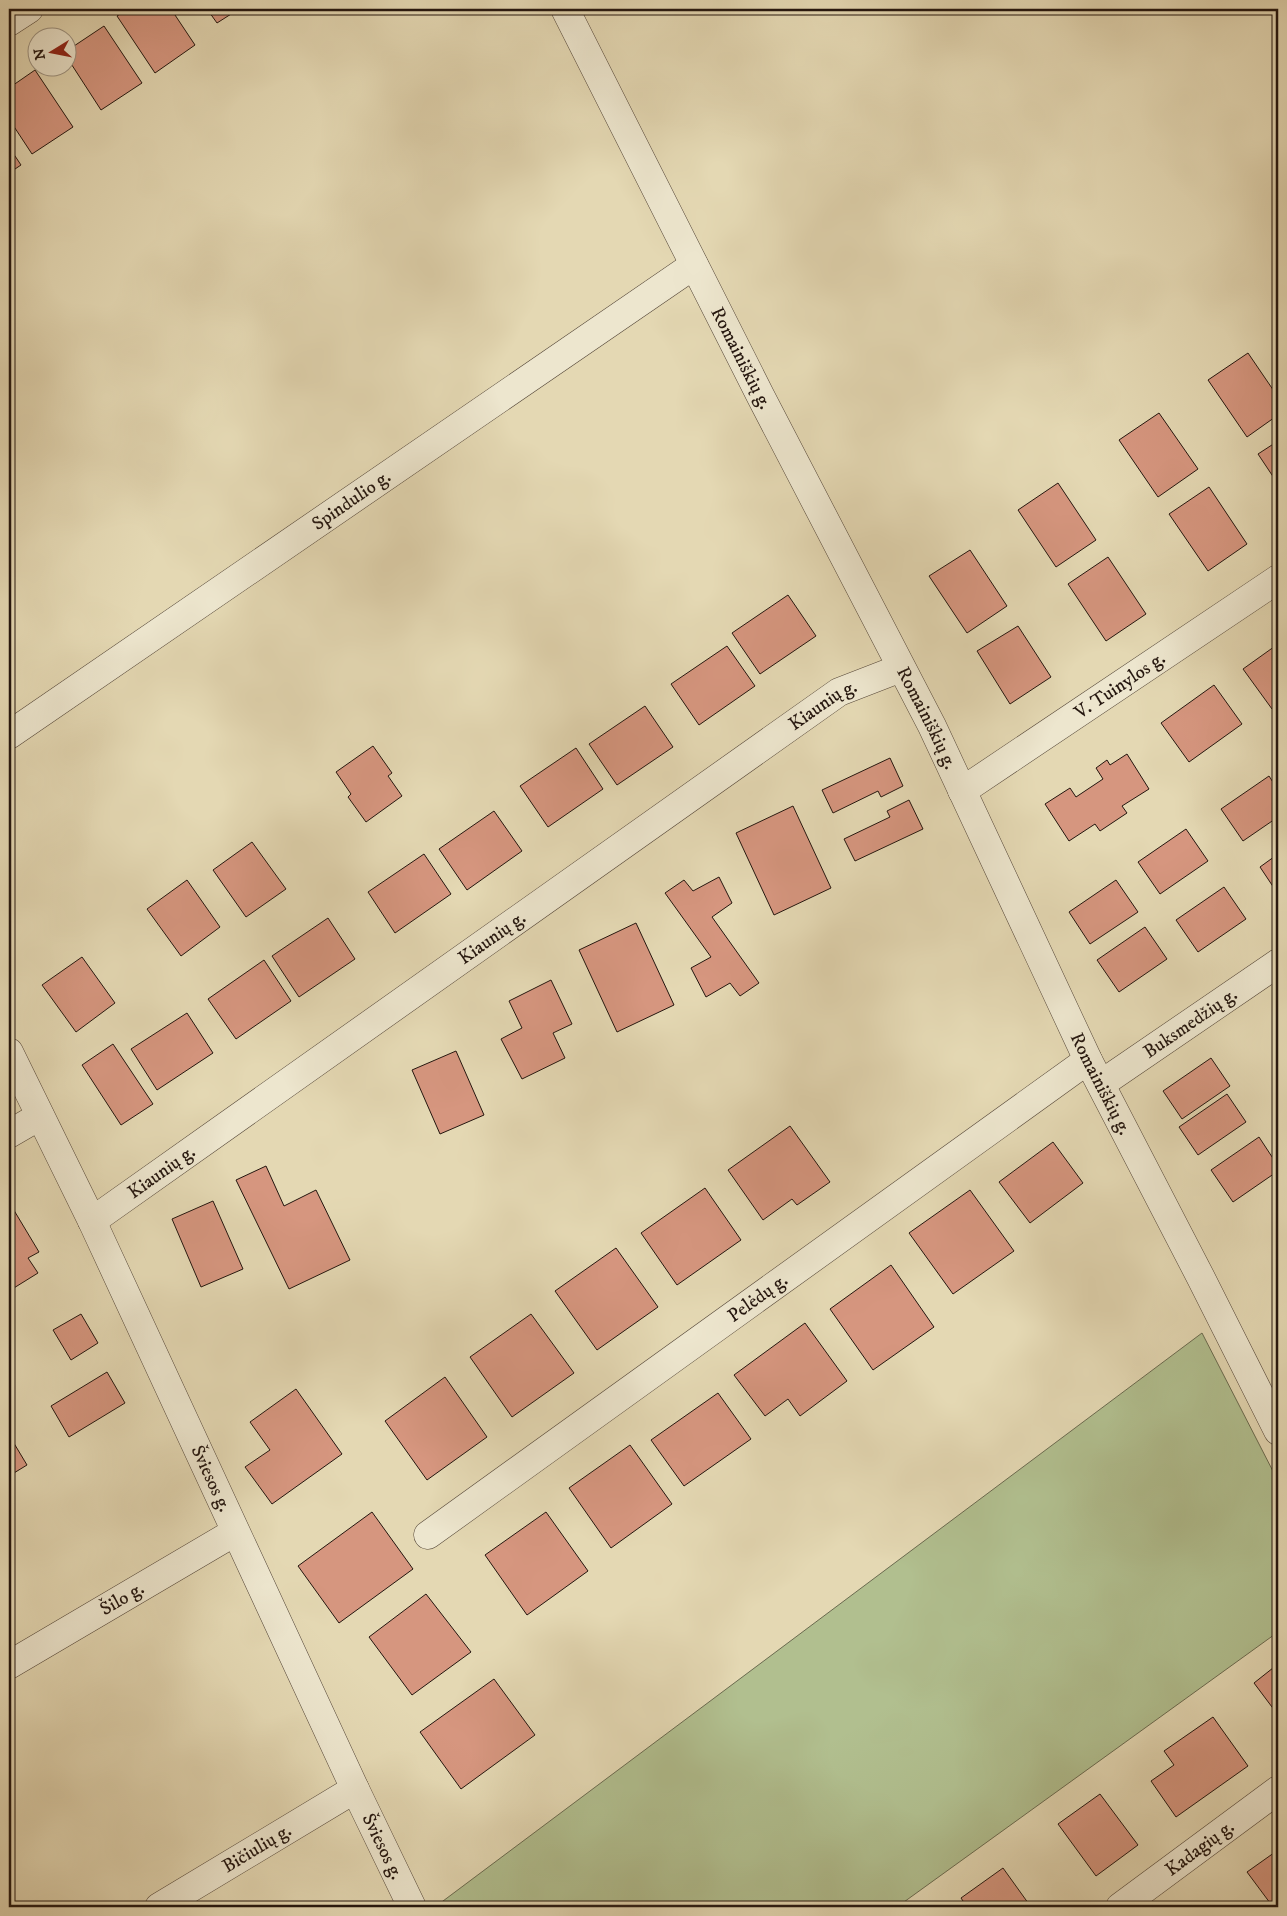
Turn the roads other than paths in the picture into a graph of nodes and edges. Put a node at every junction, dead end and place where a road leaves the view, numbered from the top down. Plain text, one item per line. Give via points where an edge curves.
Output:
1 (29, 9) edge
2 (565, 9) edge
3 (9, 22) edge
4 (694, 265) junction
5 (1278, 579) edge
6 (901, 668) junction
7 (9, 735) edge
8 (962, 791) junction
9 (1278, 963) edge
10 (9, 1052) edge
11 (1088, 1060) junction
12 (1101, 1084) junction
13 (40, 1116) junction
14 (9, 1134) edge
15 (92, 1221) junction
16 (1278, 1432) edge
17 (235, 1532) junction
18 (428, 1535) dead end
19 (9, 1665) edge
20 (355, 1789) junction
21 (1278, 1790) edge
22 (159, 1907) edge
23 (412, 1907) edge
24 (1120, 1907) edge

1 - 3 street
2 - 4 street, Romainiškių g.
4 - 6 street, Romainiškių g.
4 - 7 street, Spindulio g.
5 - 8 street, V. Tuinylos g.
6 - 8 street, Romainiškių g.
6 - 15 street, Kiaunių g. via 839,692
8 - 11 street, Romainiškių g.
9 - 12 street, Buksmedžių g.
10 - 13 street, Šviesos g.
11 - 12 street, Romainiškių g.
11 - 18 street, Pelėdų g.
12 - 16 street, Romainiškių g.
13 - 14 street
13 - 15 street, Šviesos g.
15 - 17 street, Šviesos g.
17 - 19 street, Šilo g.
17 - 20 street, Šviesos g.
20 - 22 street, Bičiulių g.
20 - 23 street, Šviesos g.
21 - 24 street, Kadagių g.

